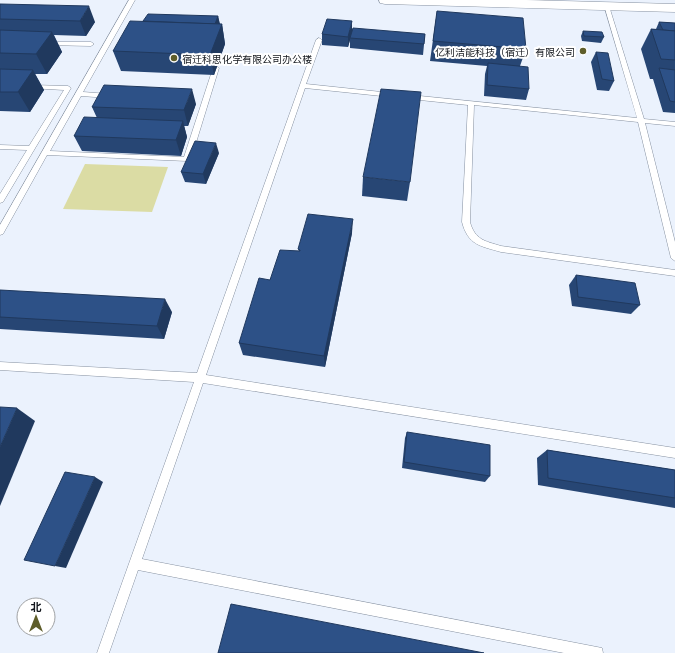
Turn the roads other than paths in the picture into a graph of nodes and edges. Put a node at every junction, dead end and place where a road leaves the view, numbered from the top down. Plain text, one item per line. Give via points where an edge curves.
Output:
1 (132, 0) edge
2 (385, 0) edge
3 (507, 2) edge
4 (606, 6) junction
5 (675, 8) edge
6 (319, 40) dead end
7 (38, 42) edge
8 (91, 44) dead end
9 (216, 68) dead end
10 (23, 86) edge
11 (303, 86) junction
12 (79, 94) junction
13 (118, 96) edge
14 (198, 99) dead end
15 (206, 100) junction
16 (471, 103) junction
17 (641, 121) junction
18 (675, 124) edge
19 (0, 147) edge
20 (31, 148) junction
21 (45, 153) junction
22 (0, 200) edge
23 (0, 232) edge
24 (675, 258) edge
25 (675, 273) edge
26 (0, 366) edge
27 (200, 378) junction
28 (675, 453) edge
29 (134, 563) junction
30 (103, 653) edge
31 (597, 653) edge

1 - 12 lane
2 - 3 street
3 - 4 street
4 - 5 street
4 - 17 lane
6 - 11 lane
7 - 8 lane
9 - 15 lane
10 - 20 lane via 68,88
11 - 16 lane
11 - 27 lane
12 - 13 lane
12 - 21 lane
14 - 15 lane
15 - 21 lane via 187,159
16 - 17 lane
16 - 25 lane via 466,222 469,233 481,243 512,252
17 - 18 lane
17 - 24 lane
19 - 20 lane
20 - 22 lane
21 - 23 lane
26 - 27 lane
27 - 28 lane
27 - 29 lane
29 - 30 lane
29 - 31 lane

